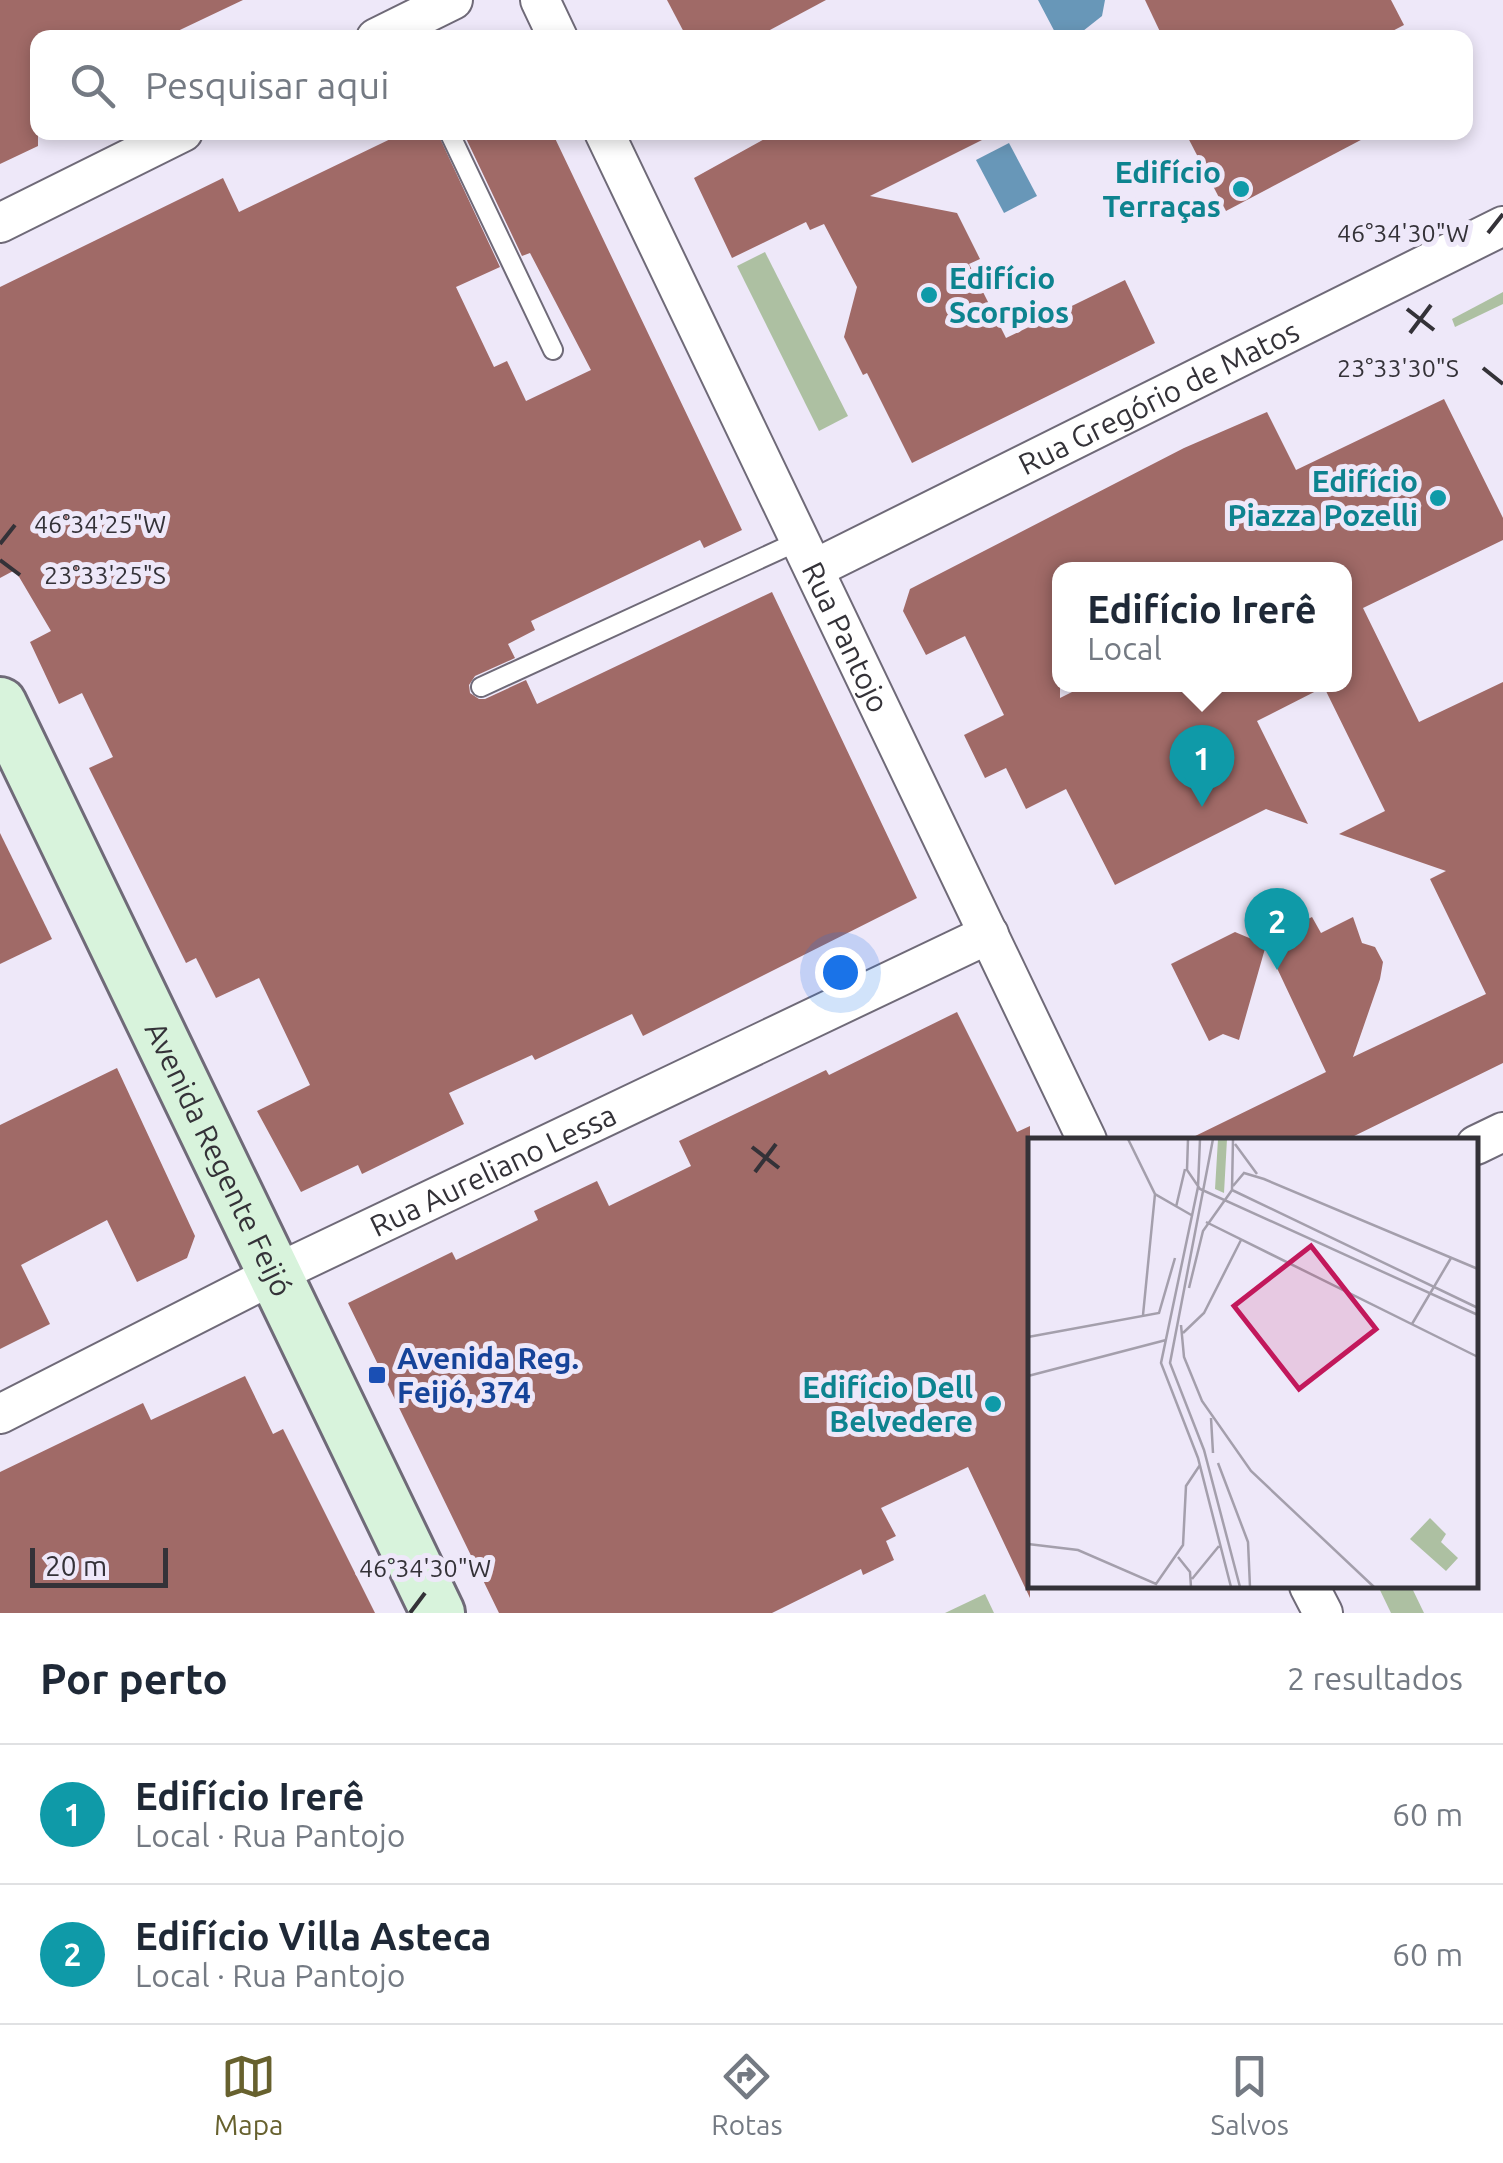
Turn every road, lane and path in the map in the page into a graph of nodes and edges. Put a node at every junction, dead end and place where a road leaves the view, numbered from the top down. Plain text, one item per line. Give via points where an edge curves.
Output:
1 (453, 0) edge
2 (540, 0) edge
3 (399, 30) edge
4 (554, 30) edge
5 (167, 140) edge
6 (452, 140) edge
7 (608, 140) edge
8 (0, 222) edge
9 (1503, 226) edge
10 (553, 350) dead end
11 (807, 555) junction
12 (481, 687) dead end
13 (0, 704) edge
14 (989, 934) junction
15 (1503, 1132) edge
16 (1086, 1138) edge
17 (1478, 1144) edge
18 (275, 1274) junction
19 (0, 1414) edge
20 (1310, 1588) edge
21 (438, 1613) edge
22 (1323, 1613) edge

1 - 3 street
2 - 4 street
5 - 8 street
6 - 10 lane
7 - 11 street, Rua Pantojo
9 - 11 street, Rua Gregório de Matos
11 - 12 lane
11 - 14 street, Rua Pantojo
13 - 18 main road, Avenida Regente Feijó
14 - 16 street, Rua Pantojo
14 - 18 street, Rua Aureliano Lessa
15 - 17 street
18 - 19 street, Rua Aureliano Lessa
18 - 21 main road, Avenida Regente Feijó
20 - 22 street

